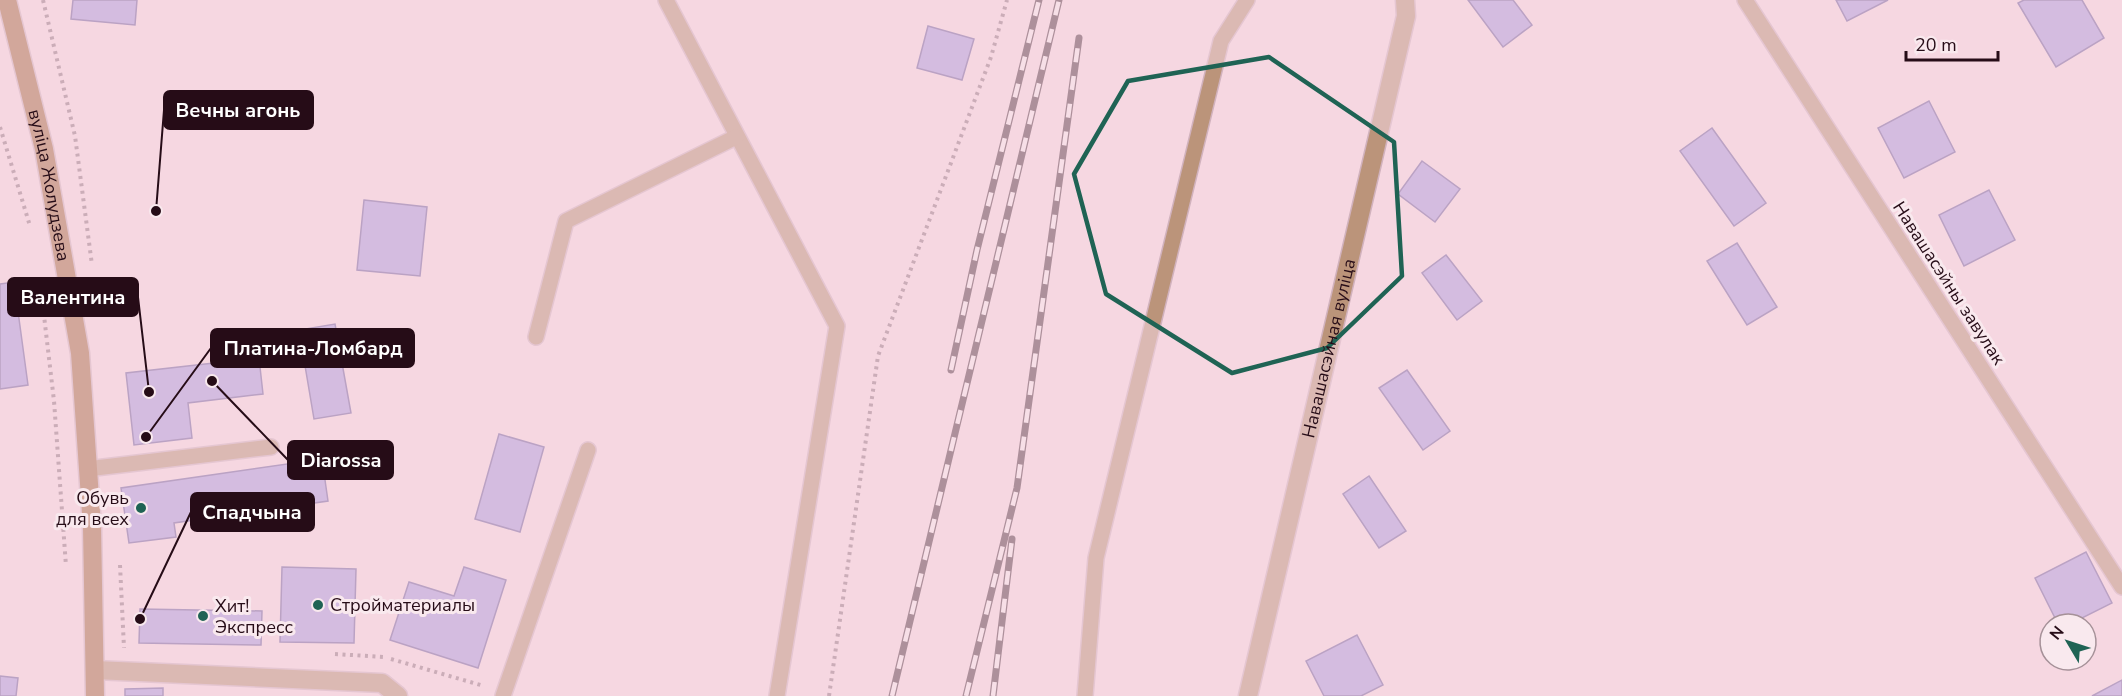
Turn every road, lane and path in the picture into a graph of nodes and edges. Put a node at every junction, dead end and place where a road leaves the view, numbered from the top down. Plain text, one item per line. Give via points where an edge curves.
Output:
1 (7, 0) edge
2 (666, 0) edge
3 (1007, 0) edge
4 (1247, 0) edge
5 (1405, 0) edge
6 (1745, 0) edge
7 (0, 127) edge
8 (736, 137) junction
9 (33, 235) dead end
10 (40, 282) dead end
11 (536, 337) dead end
12 (271, 447) dead end
13 (588, 450) dead end
14 (87, 469) junction
15 (64, 530) dead end
16 (2122, 587) edge
17 (95, 670) junction
18 (95, 696) edge
19 (398, 696) edge
20 (503, 696) edge
21 (777, 696) edge
22 (829, 696) edge
23 (1085, 696) edge
24 (1248, 696) edge

1 - 14 main road, вуліца Жолудзева via 44,149 80,353
2 - 8 lane
3 - 22 path via 991,57 878,356
4 - 23 lane via 1221,41 1096,558
5 - 24 street, Навашасэйная вуліца via 1406,16
6 - 16 lane, Навашасэйны завулак
7 - 9 path
8 - 11 lane via 566,221
8 - 21 lane via 837,326
10 - 15 path
12 - 14 lane
13 - 20 lane
14 - 17 main road, вуліца Жолудзева
17 - 18 main road, вуліца Жолудзева
17 - 19 street via 382,683

